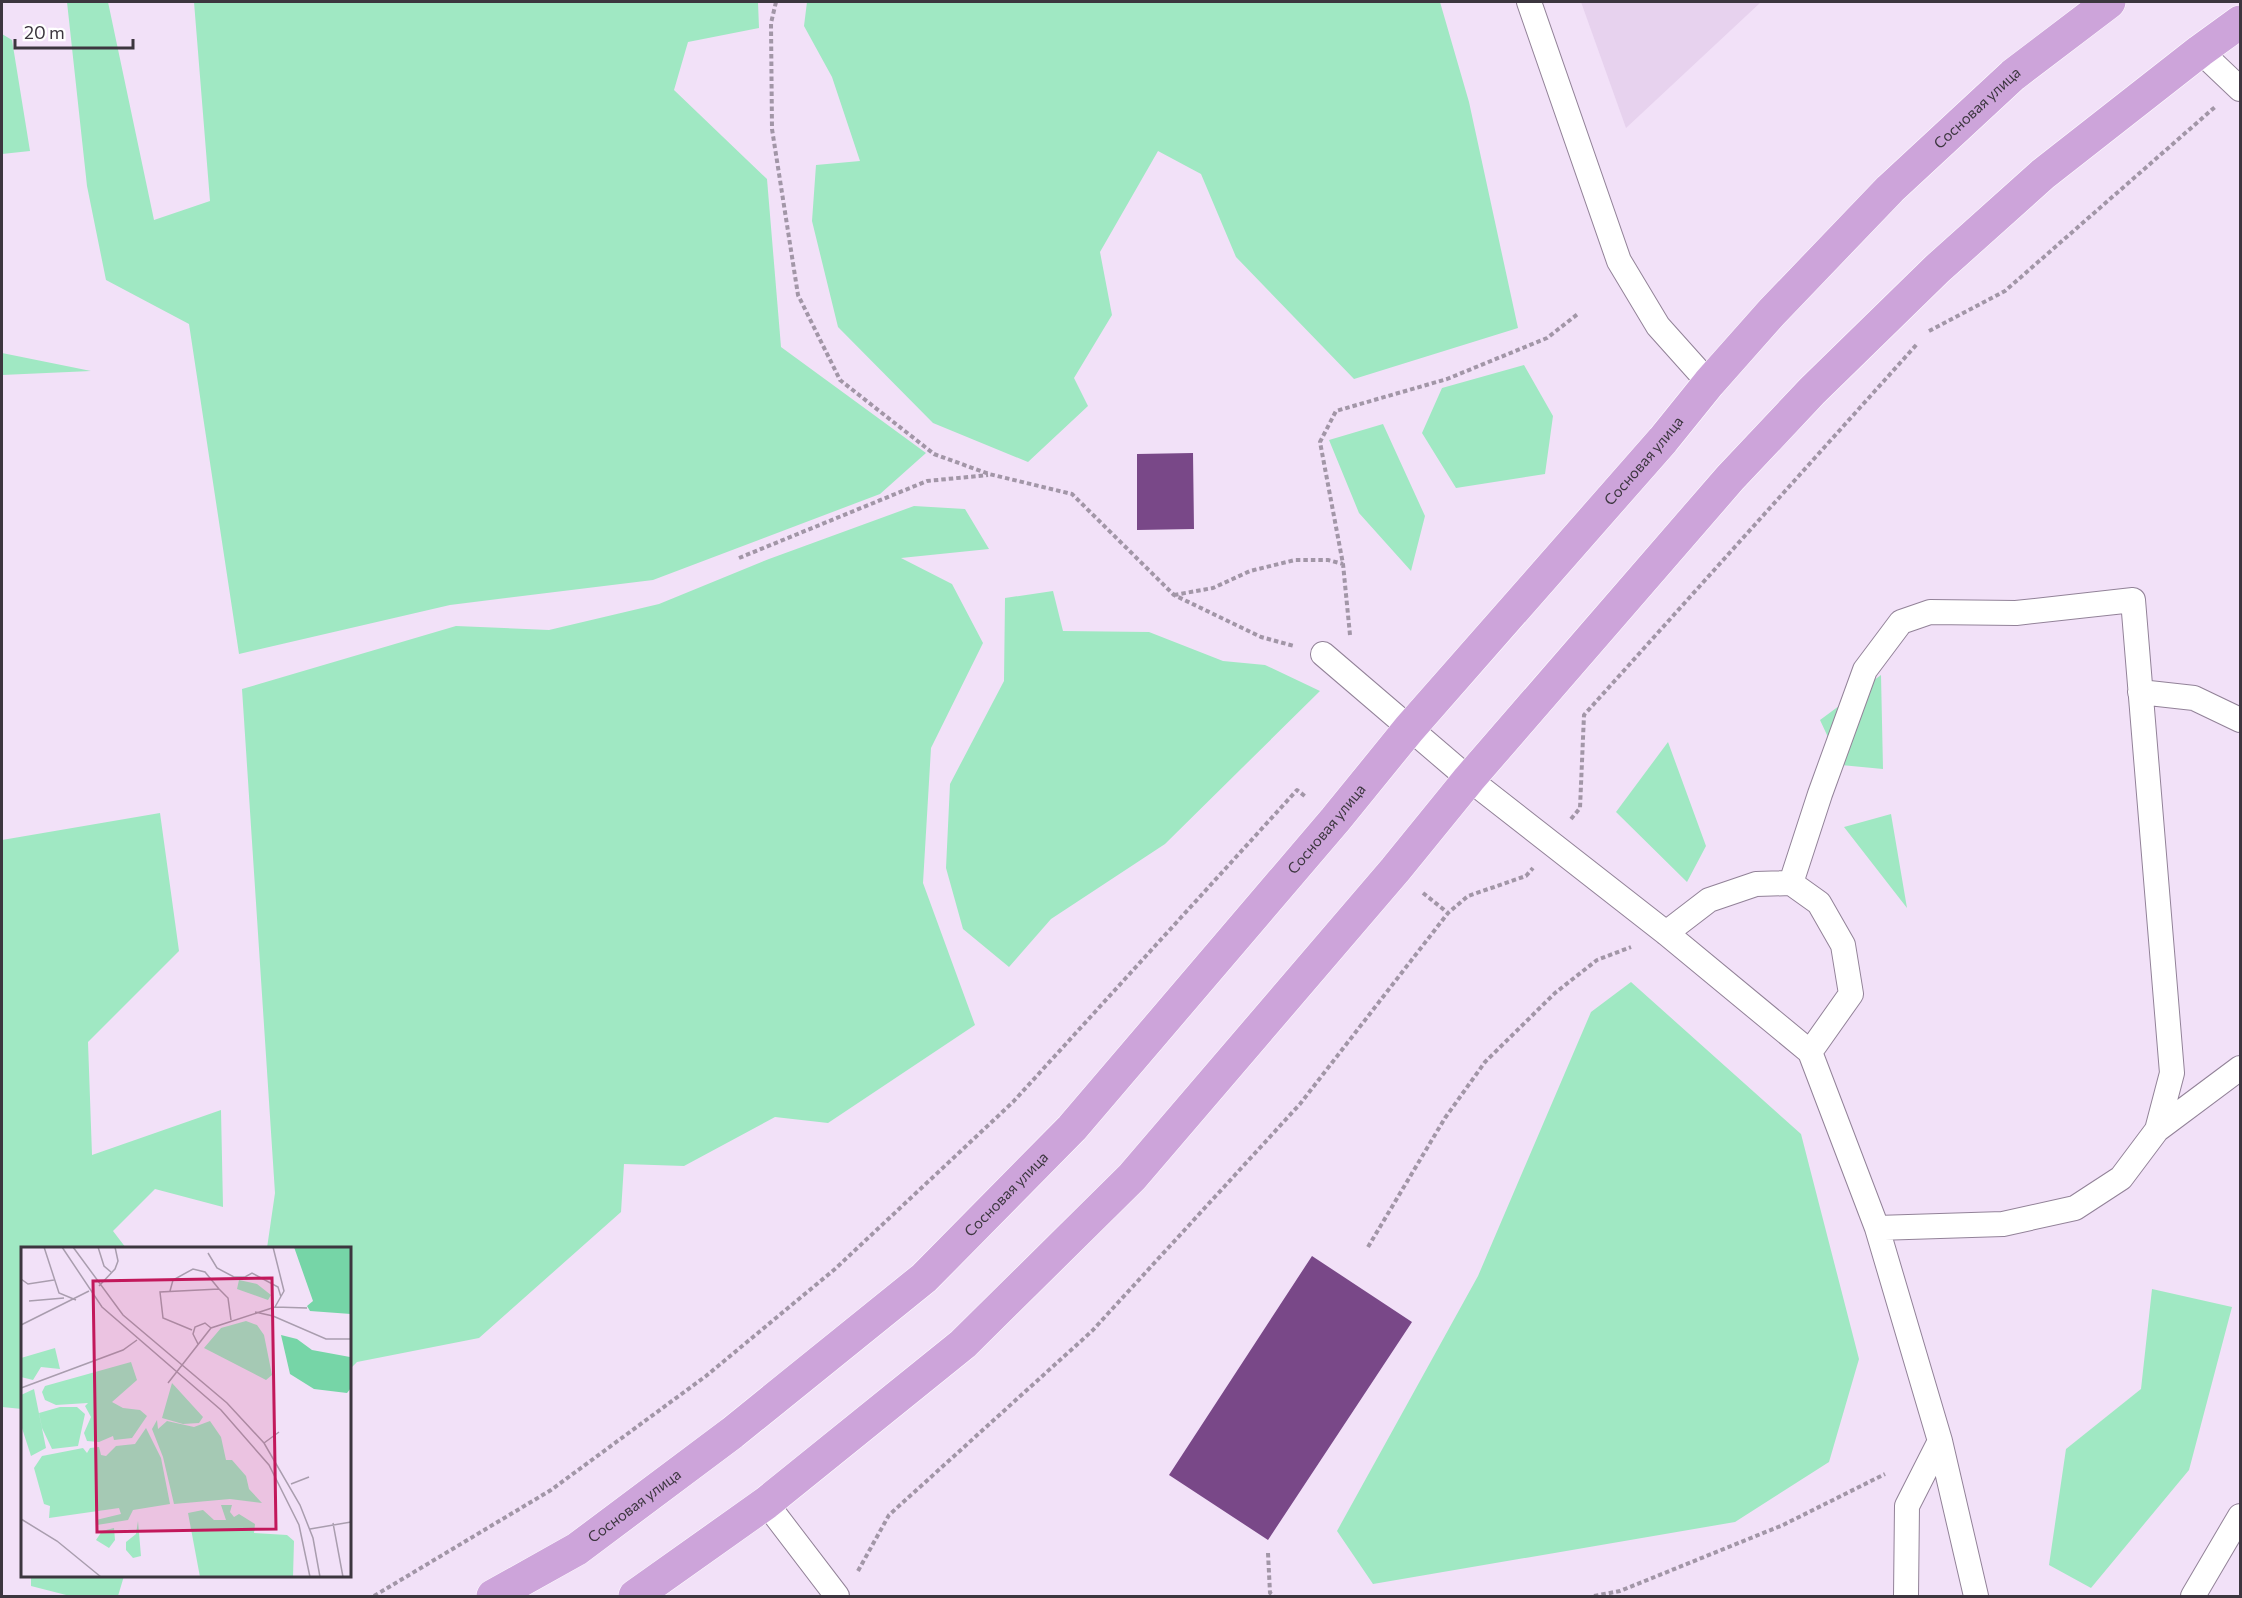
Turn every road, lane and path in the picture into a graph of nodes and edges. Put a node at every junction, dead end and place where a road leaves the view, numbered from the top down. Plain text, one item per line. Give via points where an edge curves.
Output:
1 (776, 2) edge
2 (1529, 2) edge
3 (2109, 2) edge
4 (2241, 22) edge
5 (2200, 51) junction
6 (2241, 89) edge
7 (1579, 313) dead end
8 (1709, 383) junction
9 (989, 474) junction
10 (739, 558) dead end
11 (1343, 564) junction
12 (1174, 595) junction
13 (1261, 637) dead end
14 (1323, 654) dead end
15 (1346, 675) junction
16 (2140, 692) junction
17 (2241, 720) edge
18 (1409, 729) junction
19 (1469, 779) junction
20 (1335, 820) junction
21 (1395, 870) junction
22 (1791, 883) junction
23 (1448, 913) dead end
24 (1666, 933) junction
25 (1810, 1052) junction
26 (2241, 1068) edge
27 (2157, 1130) junction
28 (1877, 1228) junction
29 (1368, 1247) dead end
30 (1940, 1441) junction
31 (1890, 1471) dead end
32 (766, 1503) junction
33 (2241, 1516) edge
34 (1268, 1553) dead end
35 (374, 1596) edge
36 (493, 1596) edge
37 (635, 1596) edge
38 (837, 1596) edge
39 (1274, 1596) edge
40 (1594, 1596) edge
41 (1906, 1596) edge
42 (1976, 1596) edge
43 (2193, 1596) edge

1 - 9 path via 771,23 772,129 798,295 840,380 934,454
2 - 8 lane via 1619,261 1658,326
3 - 8 main road, Сосновая улица via 2013,75 1890,189
4 - 5 main road
5 - 6 lane
5 - 19 main road via 2043,174 1812,391 1730,478
7 - 11 path via 1547,338 1447,379 1336,411 1320,442
8 - 18 main road, Сосновая улица
9 - 10 path via 927,481
9 - 12 path via 1072,494
11 - 12 path via 1295,560 1250,571 1213,588
11 - 15 path via 1350,634
12 - 13 path
14 - 15 lane
15 - 18 lane
16 - 17 lane via 2194,698
16 - 22 lane via 2133,600 2016,613 1930,612 1901,622 1865,670
16 - 27 lane via 2172,1073
18 - 19 lane
18 - 20 main road, Сосновая улица
19 - 21 main road
19 - 24 lane
20 - 35 path via 1297,790 1013,1102 835,1269 706,1376 551,1490
20 - 36 main road, Сосновая улица via 1072,1128 924,1278 732,1433 586,1542
21 - 23 path
21 - 32 main road via 1132,1177 963,1344
22 - 24 lane via 1756,884 1709,900
22 - 25 lane via 1819,903 1843,945 1851,994
24 - 25 lane
24 - 29 path via 1597,960 1555,993 1485,1062 1445,1118
25 - 28 lane
26 - 27 lane
27 - 28 lane via 2121,1178 2075,1208 2003,1224
28 - 30 lane
30 - 41 lane via 1907,1506
30 - 42 lane
31 - 40 path via 1783,1524 1620,1591
32 - 37 main road
32 - 38 lane
33 - 43 lane
34 - 39 path via 1270,1593

